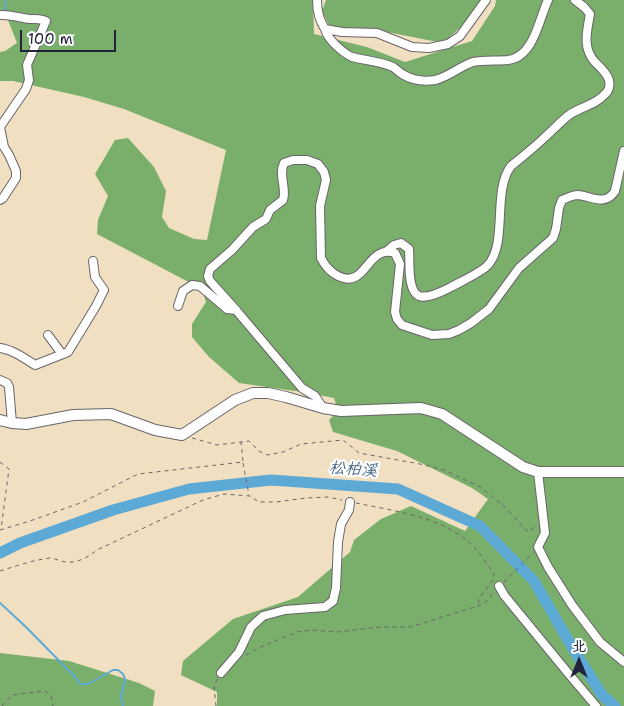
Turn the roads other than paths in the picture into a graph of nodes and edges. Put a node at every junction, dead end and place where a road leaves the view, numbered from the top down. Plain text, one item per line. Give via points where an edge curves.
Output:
1 (317, 0) edge
2 (486, 0) edge
3 (548, 0) edge
4 (575, 0) edge
5 (0, 15) edge
6 (325, 30) junction
7 (624, 151) edge
8 (0, 200) edge
9 (387, 251) junction
10 (93, 261) dead end
11 (178, 306) dead end
12 (236, 310) junction
13 (48, 335) dead end
14 (0, 348) edge
15 (62, 354) junction
16 (0, 380) edge
17 (323, 408) junction
18 (0, 420) edge
19 (12, 423) junction
20 (538, 472) junction
21 (624, 472) edge
22 (350, 502) road end
23 (499, 586) road end
24 (624, 662) edge
25 (221, 672) road end
26 (596, 706) edge

1 - 6 street via 320,22
2 - 6 street via 460,36 448,44 429,48 412,47 377,32
3 - 6 street via 536,32 518,57 474,62 435,80 414,80 392,67 352,57 326,36
4 - 9 street via 590,14 587,50 609,78 609,86 599,100 561,121 511,166 502,190 495,255 487,267 448,288 420,296 413,291 410,282 409,249 401,243
5 - 8 street via 46,21 27,65 29,80 26,89 0,127 4,147 16,170 16,178
7 - 9 street via 612,195 602,200 579,195 562,200 554,238 519,268 489,309 459,330 432,336 402,325 395,312 400,264 394,253
9 - 12 street via 376,255 354,278 344,279 334,274 321,258 320,206 326,180 324,172 318,164 307,160 284,163 281,168 284,200 210,269 210,281
10 - 15 street via 94,277 104,290 68,352
11 - 12 street via 183,291 192,285 200,286 227,309
12 - 17 street
13 - 15 street
14 - 15 street via 35,365
16 - 19 street via 10,387
17 - 19 main road via 268,393 253,393 235,400 182,436 111,414
17 - 20 main road via 341,411 421,408 442,414 523,467
18 - 19 main road
20 - 21 main road
20 - 24 street via 545,534 538,547 578,613 600,642
22 - 25 street via 341,524 333,601 325,607 285,610 264,616 252,627 238,652
23 - 26 street

